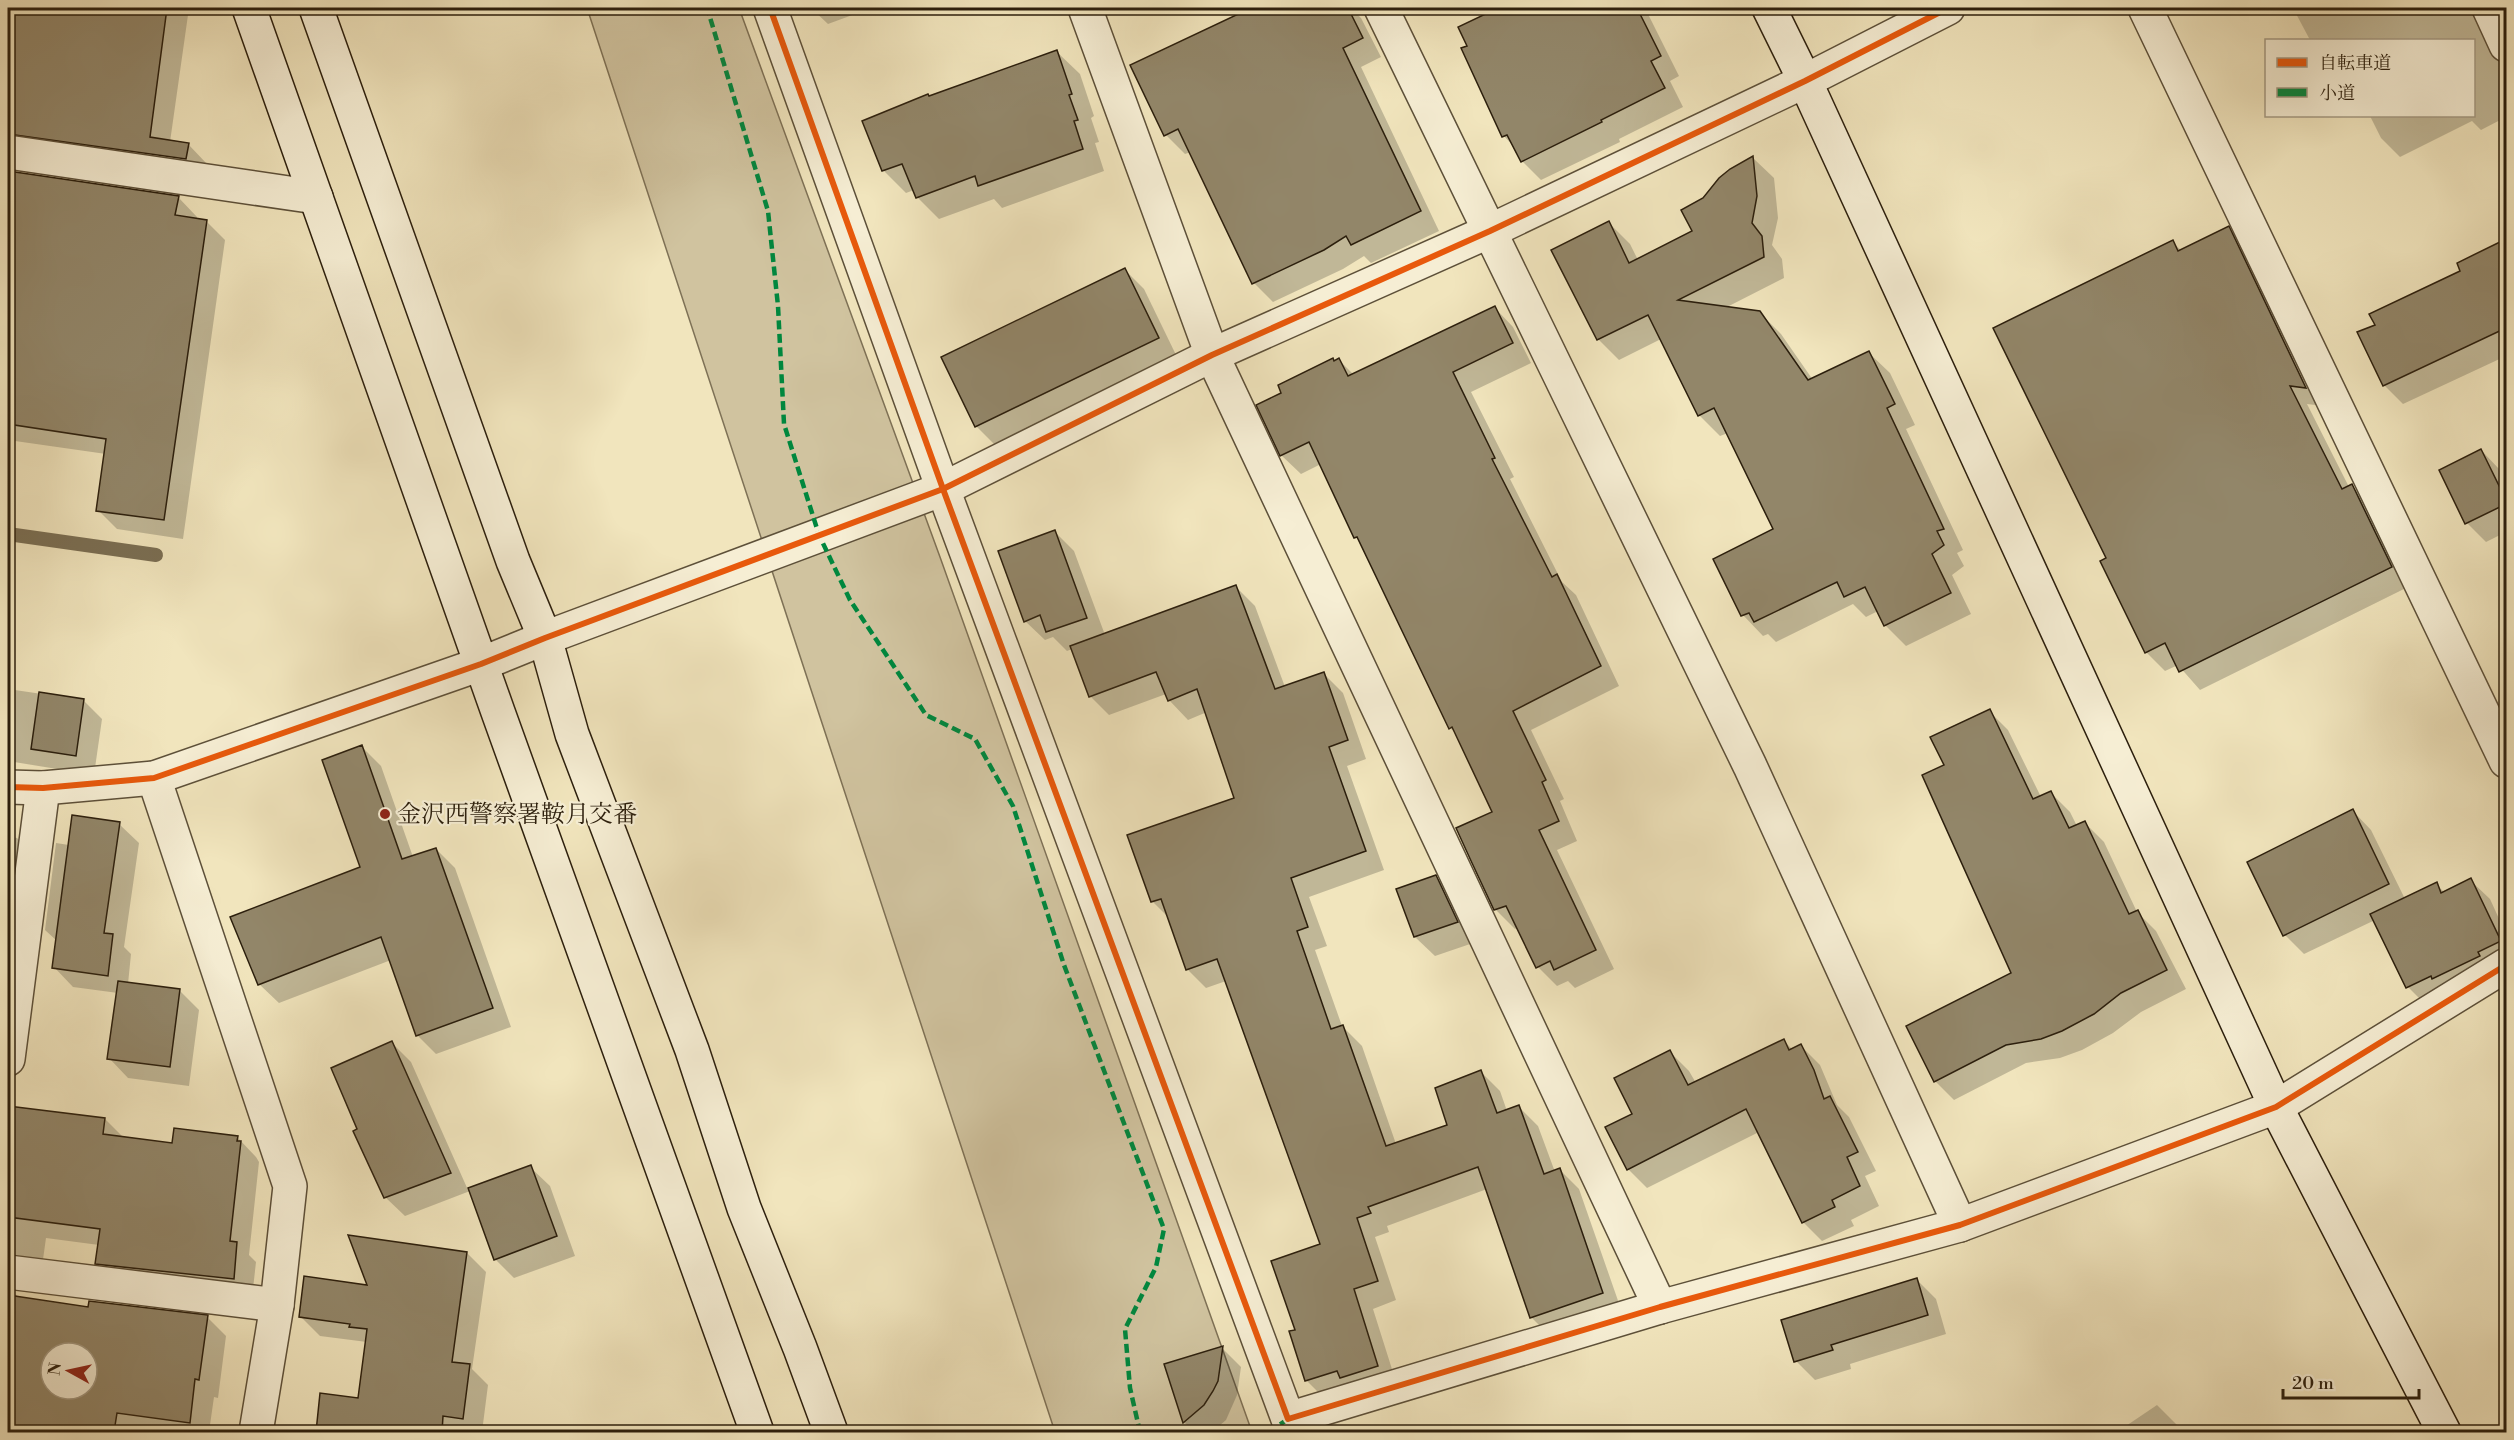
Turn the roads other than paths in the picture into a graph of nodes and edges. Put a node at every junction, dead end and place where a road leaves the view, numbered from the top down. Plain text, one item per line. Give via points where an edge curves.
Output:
1 (249, 8) edge
2 (316, 8) edge
3 (770, 8) edge
4 (1084, 8) edge
5 (1381, 8) edge
6 (1769, 8) edge
7 (1948, 8) edge
8 (2145, 8) edge
9 (2489, 8) edge
10 (2506, 45) edge
11 (1805, 81) junction
12 (8, 152) edge
13 (316, 197) junction
14 (1490, 231) junction
15 (1212, 355) junction
16 (943, 489) junction
17 (545, 638) junction
18 (481, 664) junction
19 (2506, 761) edge
20 (154, 778) junction
21 (8, 787) edge
22 (43, 788) junction
23 (16, 931) edge
24 (2506, 965) edge
25 (8, 1059) edge
26 (2276, 1107) junction
27 (1960, 1225) junction
28 (8, 1272) edge
29 (277, 1305) junction
30 (1660, 1307) junction
31 (256, 1432) edge
32 (757, 1432) edge
33 (831, 1432) edge
34 (2444, 1432) edge

1 - 13 street
2 - 17 street via 513,561
3 - 16 street
4 - 15 street
5 - 14 street
6 - 11 street
7 - 11 street
8 - 19 street
9 - 10 street
11 - 14 street
11 - 26 street
12 - 13 street
13 - 18 street
14 - 15 street
14 - 27 street via 1750,766
15 - 16 street
15 - 30 street
16 - 17 street
16 - 30 street via 1288,1419
17 - 18 street
17 - 33 street via 572,734 692,1050 744,1208
18 - 20 street
18 - 32 street
20 - 22 street
20 - 29 street via 290,1186
21 - 22 street
22 - 23 street
23 - 25 street
24 - 26 street
26 - 27 street
26 - 34 street
27 - 30 street
28 - 29 street
29 - 31 street

